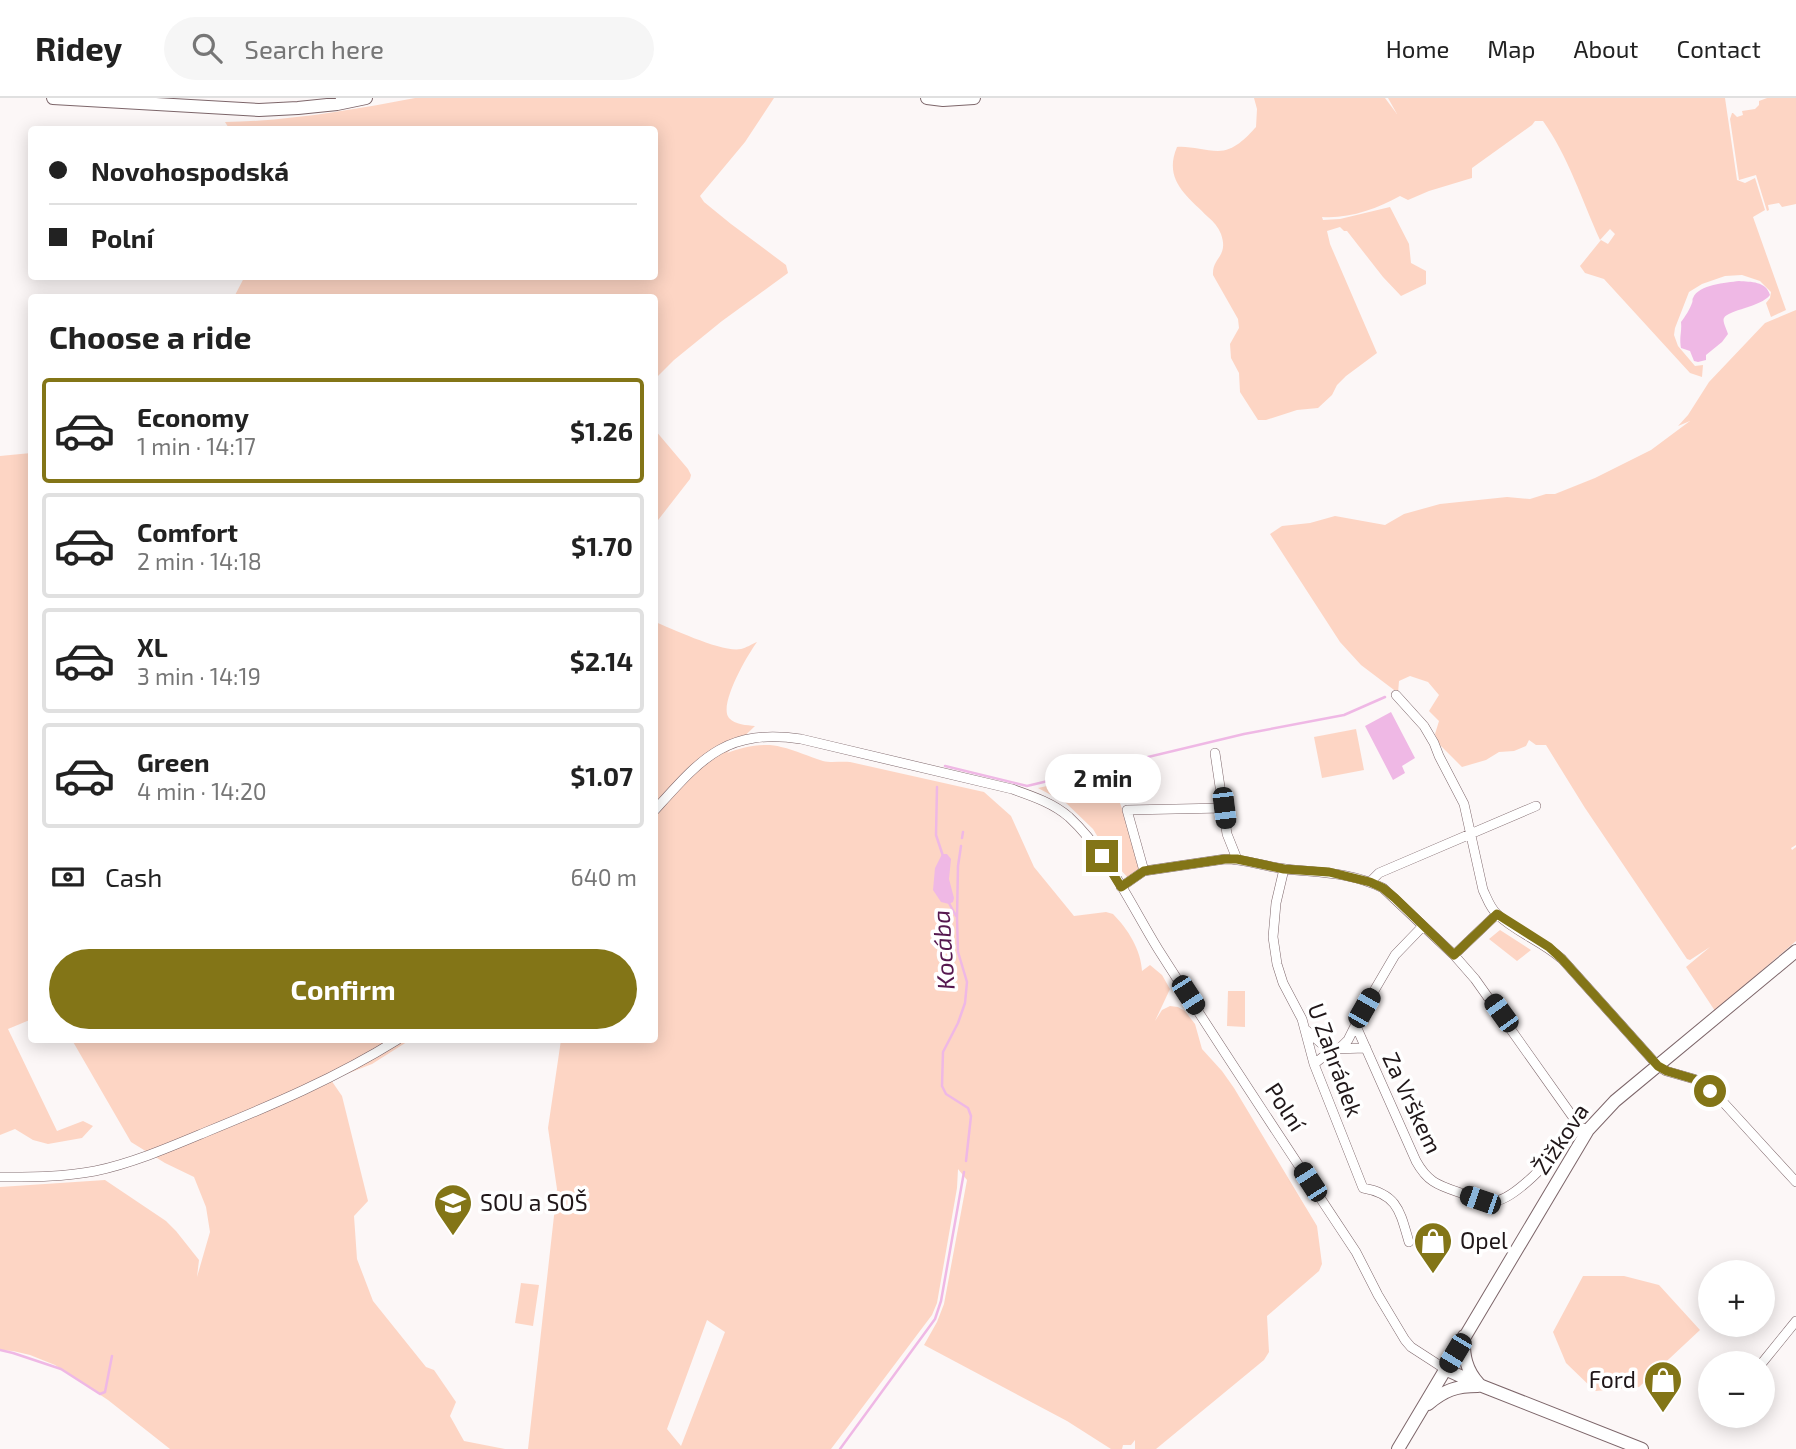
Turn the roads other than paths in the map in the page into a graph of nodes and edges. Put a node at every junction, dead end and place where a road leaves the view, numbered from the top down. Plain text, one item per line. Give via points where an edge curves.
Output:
1 (53, 98) edge
2 (366, 98) edge
3 (928, 98) edge
4 (974, 98) edge
5 (161, 101) edge
6 (1396, 695) dead end
7 (1216, 753) dead end
8 (1536, 806) dead end
9 (658, 807) edge
10 (1224, 808) junction
11 (1471, 832) junction
12 (1237, 859) junction
13 (1284, 869) junction
14 (1144, 871) junction
15 (1370, 882) junction
16 (1121, 887) junction
17 (1497, 914) junction
18 (1423, 926) junction
19 (1796, 951) edge
20 (1454, 955) junction
21 (1356, 1026) junction
22 (1306, 1030) junction
23 (392, 1043) edge
24 (1366, 1048) junction
25 (1336, 1049) junction
26 (1314, 1064) junction
27 (1658, 1066) junction
28 (1584, 1128) junction
29 (0, 1177) edge
30 (1796, 1182) edge
31 (1409, 1242) dead end
32 (1796, 1321) edge
33 (1465, 1336) junction
34 (1772, 1351) edge
35 (1445, 1369) junction
36 (1482, 1386) junction
37 (1422, 1409) junction
38 (1398, 1449) edge
39 (1642, 1449) edge

1 - 5 main road
2 - 5 main road via 259,110
3 - 4 main road
6 - 11 street via 1434,743 1464,804
7 - 10 street
8 - 11 street
9 - 16 street, Polní via 696,767 725,746 761,736 801,739 1042,800 1067,815 1086,835
10 - 12 street via 1227,834
10 - 14 street via 1127,810
11 - 15 street via 1379,873
11 - 17 street via 1483,890
12 - 13 street
12 - 14 street
13 - 15 street via 1329,872
13 - 22 street, U Zahrádek via 1273,937 1283,984
14 - 16 street
15 - 18 street via 1389,893
16 - 35 street, Polní via 1356,1252 1405,1340
17 - 20 street
17 - 27 street via 1562,959
18 - 20 street
18 - 21 street via 1395,955
19 - 27 main road, Žižkova
20 - 28 street
21 - 24 street, Za Vrškem
21 - 25 street
22 - 25 street
22 - 26 street, U Zahrádek
23 - 29 street via 286,1099 141,1158 71,1175
24 - 25 street
24 - 28 street, Za Vrškem via 1416,1161 1430,1180 1441,1186 1480,1200 1501,1200
25 - 26 street
26 - 31 street, U Zahrádek via 1363,1188 1392,1200
27 - 28 main road, Žižkova
27 - 30 street via 1694,1079 1723,1102
28 - 33 main road, Žižkova
32 - 34 street
33 - 35 main road, Žižkova
33 - 36 main road via 1465,1360
35 - 36 main road
35 - 37 main road, Žižkova
36 - 37 main road via 1446,1391
36 - 39 main road
37 - 38 main road, Žižkova

